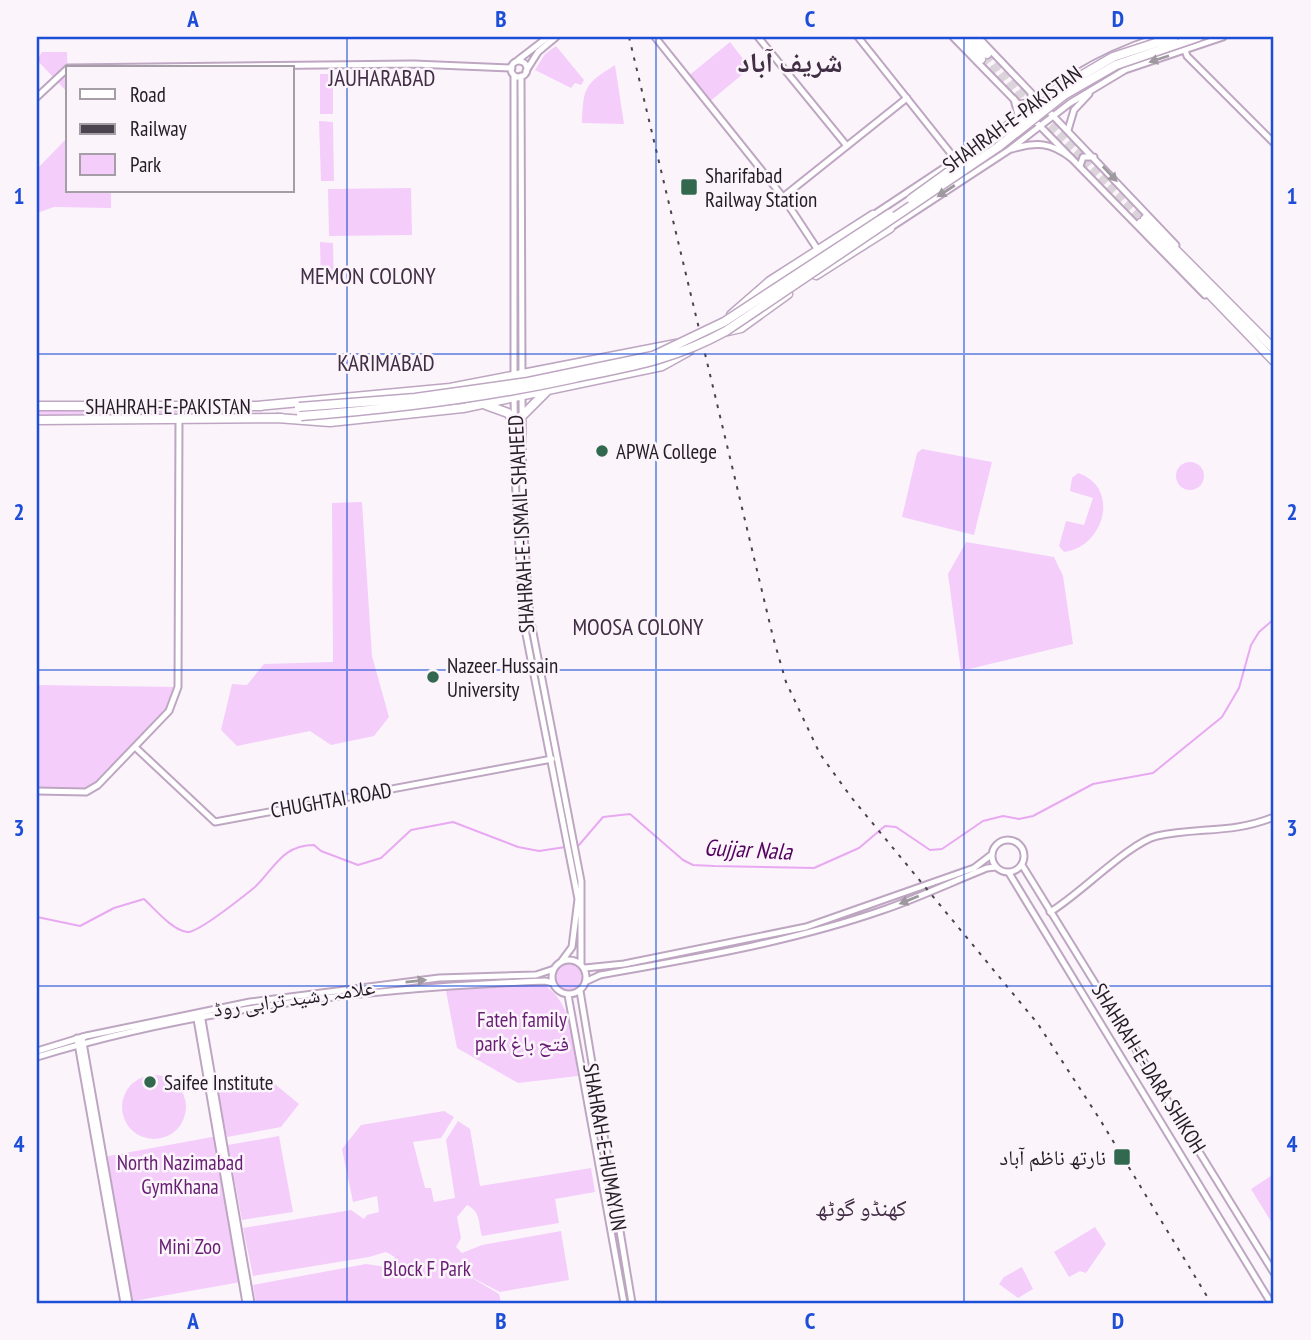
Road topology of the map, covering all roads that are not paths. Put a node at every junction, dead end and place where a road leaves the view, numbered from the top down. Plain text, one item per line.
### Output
1 (548, 37) edge
2 (556, 37) edge
3 (655, 37) edge
4 (758, 37) edge
5 (858, 37) edge
6 (953, 37) edge
7 (960, 37) edge
8 (970, 37) edge
9 (978, 37) edge
10 (1158, 37) edge
11 (1174, 37) edge
12 (1198, 37) edge
13 (1223, 37) edge
14 (1149, 38) edge
15 (1185, 50) junction
16 (517, 60) junction
17 (241, 66) edge
18 (512, 68) junction
19 (66, 70) edge
20 (523, 74) junction
21 (514, 76) junction
22 (1028, 88) junction
23 (1091, 91) junction
24 (1045, 93) junction
25 (37, 97) edge
26 (907, 98) junction
27 (1014, 99) junction
28 (1038, 99) junction
29 (1024, 110) junction
30 (1056, 113) junction
31 (1017, 116) junction
32 (1040, 126) junction
33 (1068, 130) junction
34 (1029, 134) junction
35 (1274, 143) edge
36 (847, 146) junction
37 (1009, 150) junction
38 (1094, 157) junction
39 (1071, 158) junction
40 (956, 160) junction
41 (1081, 169) junction
42 (966, 178) junction
43 (783, 197) junction
44 (873, 215) joint
45 (890, 228) joint
46 (816, 247) dead end
47 (1216, 288) junction
48 (725, 326) junction
49 (1248, 335) junction
50 (682, 344) junction
51 (1274, 349) edge
52 (689, 351) junction
53 (1274, 361) edge
54 (518, 375) junction
55 (549, 389) junction
56 (518, 397) junction
57 (481, 404) junction
58 (37, 406) edge
59 (257, 406) junction
60 (300, 412) junction
61 (273, 418) junction
62 (179, 419) junction
63 (37, 420) edge
64 (518, 420) junction
65 (135, 747) junction
66 (552, 759) junction
67 (37, 791) edge
68 (1274, 817) edge
69 (566, 829) junction
70 (991, 855) junction
71 (1022, 865) junction
72 (996, 867) junction
73 (1009, 873) junction
74 (1050, 912) junction
75 (817, 927) junction
76 (788, 934) junction
77 (561, 962) junction
78 (583, 966) junction
79 (554, 969) junction
80 (587, 981) junction
81 (553, 983) junction
82 (580, 991) junction
83 (568, 995) junction
84 (200, 1016) junction
85 (80, 1041) junction
86 (37, 1051) edge
87 (37, 1058) edge
88 (1274, 1273) edge
89 (126, 1303) edge
90 (248, 1303) edge
91 (624, 1303) edge
92 (632, 1303) edge
93 (1271, 1303) edge

1 - 16 main road
2 - 20 main road
3 - 43 main road
4 - 36 main road
5 - 26 main road
6 - 27 main road
7 - 8 highway
9 - 22 main road
10 - 14 main road, SHAHRAH-E-PAKISTAN
11 - 48 highway, bridge
12 - 48 highway, bridge
13 - 15 main road
14 - 24 main road, SHAHRAH-E-PAKISTAN
15 -> 23 main road
15 - 35 main road
16 - 18 main road
16 - 20 main road
17 - 18 main road
18 - 21 main road, SHAHRAH-E-ISMAIL SHAHEED
19 - 25 main road
20 - 21 main road
20 - 54 main road, SHAHRAH-E-ISMAIL SHAHEED
21 - 54 main road, SHAHRAH-E-ISMAIL SHAHEED
22 - 27 main road
22 - 28 main road
23 - 30 main road
23 - 33 main road
24 - 28 main road, SHAHRAH-E-PAKISTAN
24 - 30 main road
26 - 36 main road
26 - 40 main road
27 - 29 main road
27 - 31 main road
28 - 29 main road, SHAHRAH-E-PAKISTAN
28 - 30 main road
29 - 31 main road, SHAHRAH-E-PAKISTAN
29 - 32 main road
30 - 32 main road
30 - 33 main road
31 - 34 main road
31 - 40 main road, SHAHRAH-E-PAKISTAN
32 - 34 main road
32 - 39 main road
33 - 38 main road
34 - 37 main road
36 - 43 main road
37 - 39 main road
37 - 42 main road
38 - 41 main road
38 -> 47 main road
39 - 41 main road
40 - 42 main road
40 - 44 main road, SHAHRAH-E-PAKISTAN
41 - 49 main road
42 -> 45 main road
43 - 46 main road
44 - 48 highway, bridge
45 - 48 highway, bridge
47 - 49 highway
47 - 51 highway
48 - 50 highway, bridge
48 - 52 highway, bridge
49 - 53 highway
50 - 54 highway, bridge
50 - 60 highway, bridge
52 - 55 highway, bridge
52 - 60 highway, bridge
54 - 56 main road, SHAHRAH-E-ISMAIL SHAHEED
54 - 59 highway
55 - 56 highway
55 - 64 highway
56 - 57 highway
56 - 64 main road, SHAHRAH-E-ISMAIL SHAHEED
57 - 61 highway
57 - 64 highway
58 - 59 highway, SHAHRAH-E-PAKISTAN
59 - 60 highway, SHAHRAH-E-PAKISTAN
60 - 61 highway
61 - 62 highway, SHAHRAH-E-PAKISTAN
62 - 63 highway, SHAHRAH-E-PAKISTAN
62 - 65 main road
64 - 66 main road, SHAHRAH-E-ISMAIL SHAHEED
65 - 66 main road, CHUGHTAI ROAD
65 - 67 main road
66 - 69 main road, SHAHRAH-E-ISMAIL SHAHEED
68 - 74 main road
69 - 77 main road, SHAHRAH-E-ISMAIL SHAHEED
69 - 78 main road, SHAHRAH-E-ISMAIL SHAHEED
70 - 71 main road
70 - 72 main road
70 - 75 main road
71 - 73 main road
71 - 74 main road, SHAHRAH-E-DARA SHIKOH
72 - 73 main road
72 -> 75 main road
73 - 93 main road
74 - 88 main road, SHAHRAH-E-DARA SHIKOH
75 - 76 main road
76 - 78 main road
76 - 80 main road
77 - 78 main road
77 - 79 main road
78 - 80 main road
79 - 81 main road
84 -> 79 main road, علامہ رشید ترابی روڈ
80 - 82 main road
81 - 83 main road
81 - 84 main road, علامہ رشید ترابی روڈ
82 - 83 main road
82 - 92 main road, SHAHRAH-E-HUMAYUN
83 - 91 main road, SHAHRAH-E-HUMAYUN
84 - 85 main road, علامہ رشید ترابی روڈ
84 - 90 main road
85 - 86 main road, علامہ رشید ترابی روڈ
85 - 87 main road, علامہ رشید ترابی روڈ
85 - 89 main road

